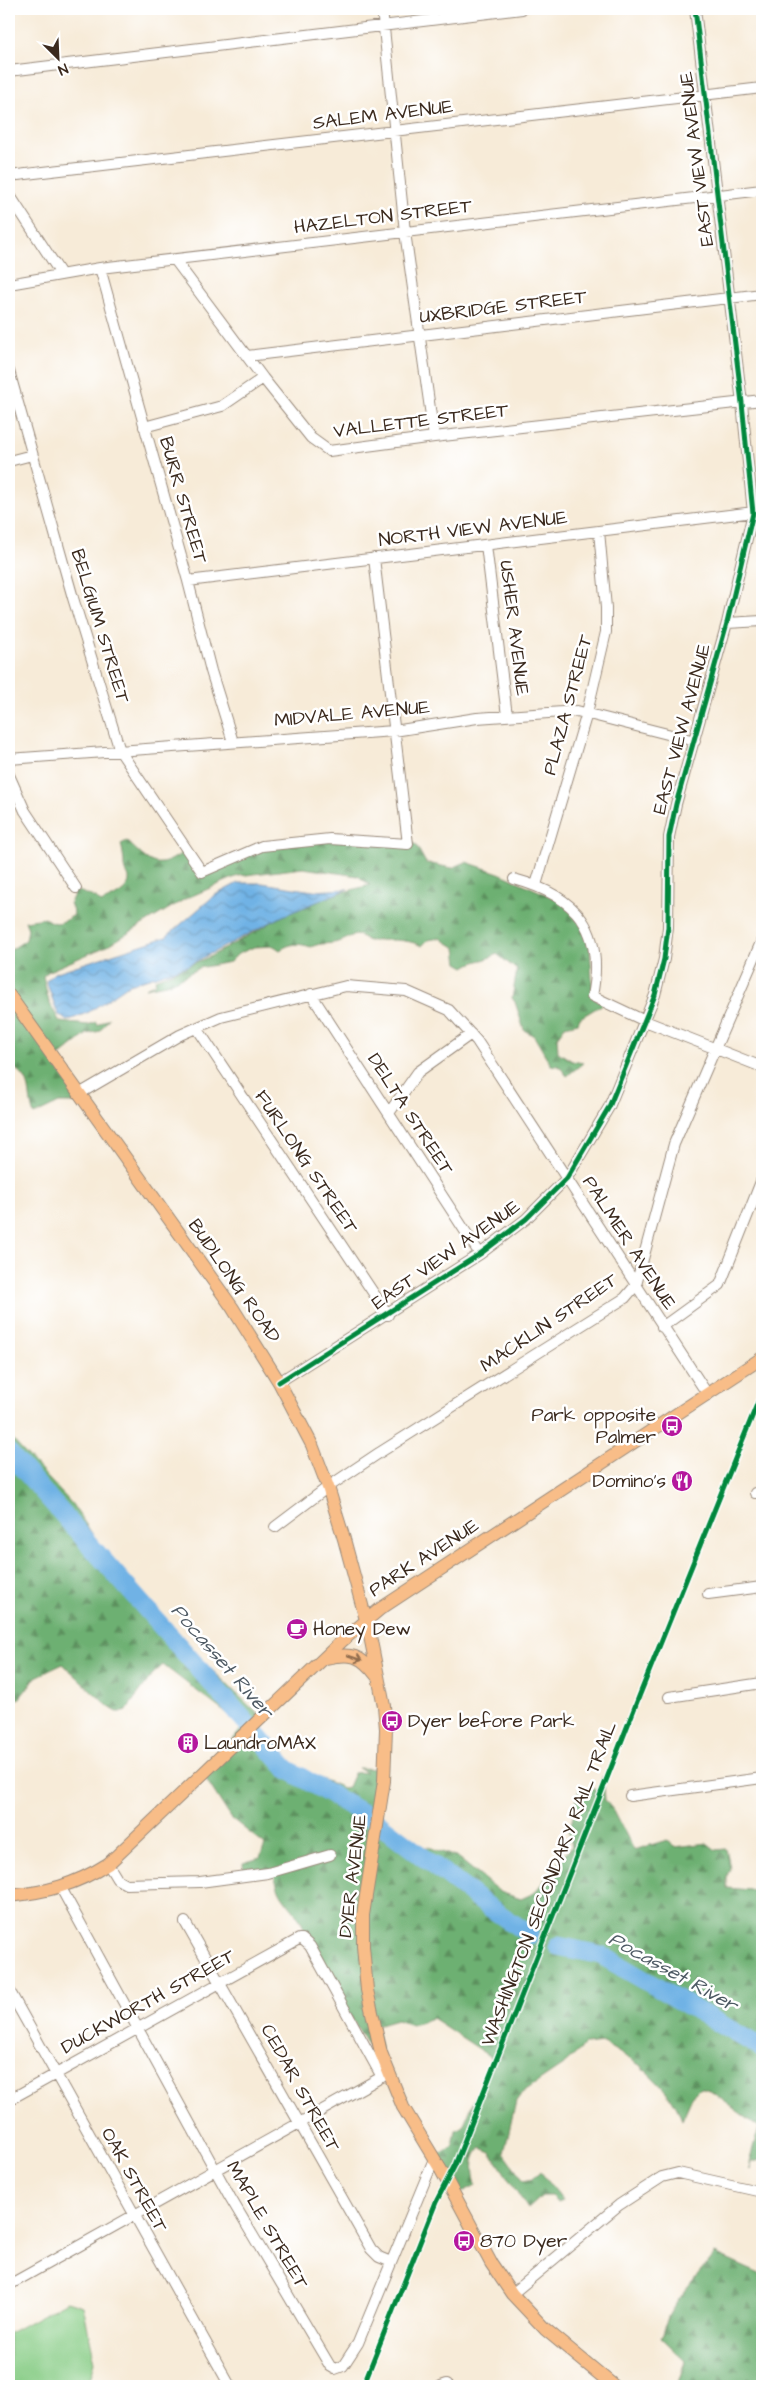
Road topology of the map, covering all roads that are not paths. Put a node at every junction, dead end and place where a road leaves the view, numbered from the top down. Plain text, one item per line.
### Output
1 (382, 9) edge
2 (522, 9) edge
3 (694, 9) edge
4 (384, 26) junction
5 (9, 71) edge
6 (762, 88) edge
7 (704, 95) junction
8 (394, 131) junction
9 (9, 176) edge
10 (762, 190) edge
11 (9, 194) edge
12 (716, 196) junction
13 (405, 232) junction
14 (175, 260) junction
15 (100, 268) junction
16 (61, 274) junction
17 (9, 284) edge
18 (762, 294) edge
19 (730, 298) junction
20 (418, 335) junction
21 (247, 356) junction
22 (9, 371) edge
23 (263, 378) junction
24 (762, 400) edge
25 (742, 403) junction
26 (144, 427) junction
27 (434, 437) junction
28 (32, 455) junction
29 (9, 461) edge
30 (758, 512) edge
31 (599, 531) junction
32 (486, 545) junction
33 (374, 558) junction
34 (188, 581) junction
35 (762, 621) edge
36 (727, 623) junction
37 (587, 713) junction
38 (507, 716) junction
39 (394, 731) junction
40 (695, 741) junction
41 (233, 742) junction
42 (120, 751) junction
43 (9, 759) edge
44 (9, 775) edge
45 (514, 878) dead end
46 (536, 884) junction
47 (76, 888) dead end
48 (762, 940) edge
49 (311, 994) junction
50 (9, 995) edge
51 (646, 1021) junction
52 (197, 1028) junction
53 (471, 1034) junction
54 (717, 1048) junction
55 (762, 1067) edge
56 (79, 1094) junction
57 (389, 1113) junction
58 (567, 1178) junction
59 (762, 1179) edge
60 (480, 1254) junction
61 (636, 1285) junction
62 (388, 1315) junction
63 (662, 1327) junction
64 (762, 1358) edge
65 (279, 1382) junction
66 (708, 1395) junction
67 (328, 1486) junction
68 (275, 1527) dead end
69 (762, 1587) edge
70 (708, 1594) dead end
71 (366, 1620) junction
72 (323, 1659) junction
73 (379, 1678) junction
74 (762, 1683) edge
75 (669, 1697) dead end
76 (762, 1778) edge
77 (630, 1796) dead end
78 (330, 1855) dead end
79 (108, 1864) junction
80 (61, 1888) junction
81 (9, 1896) edge
82 (185, 1922) dead end
83 (220, 1982) junction
84 (9, 1990) edge
85 (137, 2029) junction
86 (55, 2074) junction
87 (385, 2075) junction
88 (9, 2100) edge
89 (299, 2123) junction
90 (434, 2159) junction
91 (216, 2170) junction
92 (762, 2192) edge
93 (134, 2215) junction
94 (392, 2262) junction
95 (9, 2286) edge
96 (512, 2294) junction
97 (230, 2386) edge
98 (614, 2386) edge

1 - 4 street
2 - 4 street
3 - 7 street, EAST VIEW AVENUE
4 - 5 street
4 - 8 street
6 - 7 street, SALEM AVENUE
7 - 8 street, SALEM AVENUE
7 - 12 street, EAST VIEW AVENUE
8 - 9 street, SALEM AVENUE
8 - 13 street
10 - 12 street, HAZELTON STREET
11 - 16 street
12 - 13 street, HAZELTON STREET
12 - 19 street, EAST VIEW AVENUE
13 - 14 street, HAZELTON STREET
13 - 20 street
14 - 15 street, HAZELTON STREET
14 - 21 street, VALLETTE STREET
15 - 16 street, HAZELTON STREET
15 - 26 street, BURR STREET
16 - 17 street, HAZELTON STREET
18 - 19 street, UXBRIDGE STREET
19 - 20 street, UXBRIDGE STREET
19 - 25 street, EAST VIEW AVENUE
20 - 21 street, UXBRIDGE STREET
20 - 27 street
21 - 23 street, VALLETTE STREET
22 - 28 street, BELGIUM STREET
23 - 26 street
23 - 27 street, VALLETTE STREET
24 - 25 street, VALLETTE STREET
25 - 27 street, VALLETTE STREET
25 - 30 street, EAST VIEW AVENUE
26 - 34 street, BURR STREET
28 - 29 street
28 - 42 street, BELGIUM STREET
30 - 31 street, NORTH VIEW AVENUE
30 - 36 street, EAST VIEW AVENUE
31 - 32 street, NORTH VIEW AVENUE
31 - 37 street, PLAZA STREET
32 - 33 street, NORTH VIEW AVENUE
32 - 38 street, USHER AVENUE
33 - 34 street, NORTH VIEW AVENUE
33 - 39 street
34 - 41 street, BURR STREET
35 - 36 street
36 - 40 street, EAST VIEW AVENUE
37 - 38 street, MIDVALE AVENUE
37 - 40 street, MIDVALE AVENUE
37 - 46 street, PLAZA STREET
38 - 39 street, MIDVALE AVENUE
39 - 41 street, MIDVALE AVENUE
39 - 42 street, BELGIUM STREET
40 - 51 street, EAST VIEW AVENUE
41 - 42 street, MIDVALE AVENUE
42 - 43 street, MIDVALE AVENUE
44 - 47 street
45 - 46 street
46 - 51 street
48 - 54 street, MACKLIN STREET
49 - 52 street, PALMER AVENUE
49 - 53 street, PALMER AVENUE
49 - 57 street, DELTA STREET
50 - 56 main road, BUDLONG ROAD
51 - 54 street
51 - 58 street, EAST VIEW AVENUE
52 - 56 street, PALMER AVENUE
52 - 62 street, FURLONG STREET
53 - 57 street
53 - 58 street, PALMER AVENUE
54 - 55 street
54 - 61 street, MACKLIN STREET
56 - 65 main road, BUDLONG ROAD
57 - 60 street, DELTA STREET
58 - 60 street, EAST VIEW AVENUE
58 - 61 street, PALMER AVENUE
59 - 63 street
60 - 62 street, EAST VIEW AVENUE
61 - 63 street, PALMER AVENUE
61 - 67 street, MACKLIN STREET
62 - 65 street, EAST VIEW AVENUE
63 - 66 street, PALMER AVENUE
64 - 66 main road, PARK AVENUE
65 - 67 main road, BUDLONG ROAD
66 - 71 main road, PARK AVENUE
67 - 68 street, MACKLIN STREET
67 - 71 main road, BUDLONG ROAD
69 - 70 street
71 - 72 main road, PARK AVENUE
71 - 73 main road, DYER AVENUE
72 -> 73 main road
72 - 79 main road, PARK AVENUE
73 - 87 main road, DYER AVENUE
74 - 75 street
76 - 77 street
78 - 79 street
79 - 80 main road, PARK AVENUE
80 - 81 main road, PARK AVENUE
80 - 85 street, MAPLE STREET
82 - 83 street, CEDAR STREET
83 - 85 street, DUCKWORTH STREET
83 - 87 street, DUCKWORTH STREET
83 - 89 street, CEDAR STREET
84 - 86 street, OAK STREET
85 - 86 street, DUCKWORTH STREET
85 - 91 street, MAPLE STREET
86 - 88 street, DUCKWORTH STREET
86 - 93 street, OAK STREET
87 - 89 street
87 - 90 main road, DYER AVENUE
89 - 91 street
89 - 94 street, CEDAR STREET
90 - 94 street, MAPLE STREET
90 - 96 main road, DYER AVENUE
91 - 93 street
91 - 94 street, MAPLE STREET
92 - 96 street
93 - 95 street
93 - 97 street, OAK STREET
96 - 98 main road, DYER AVENUE

